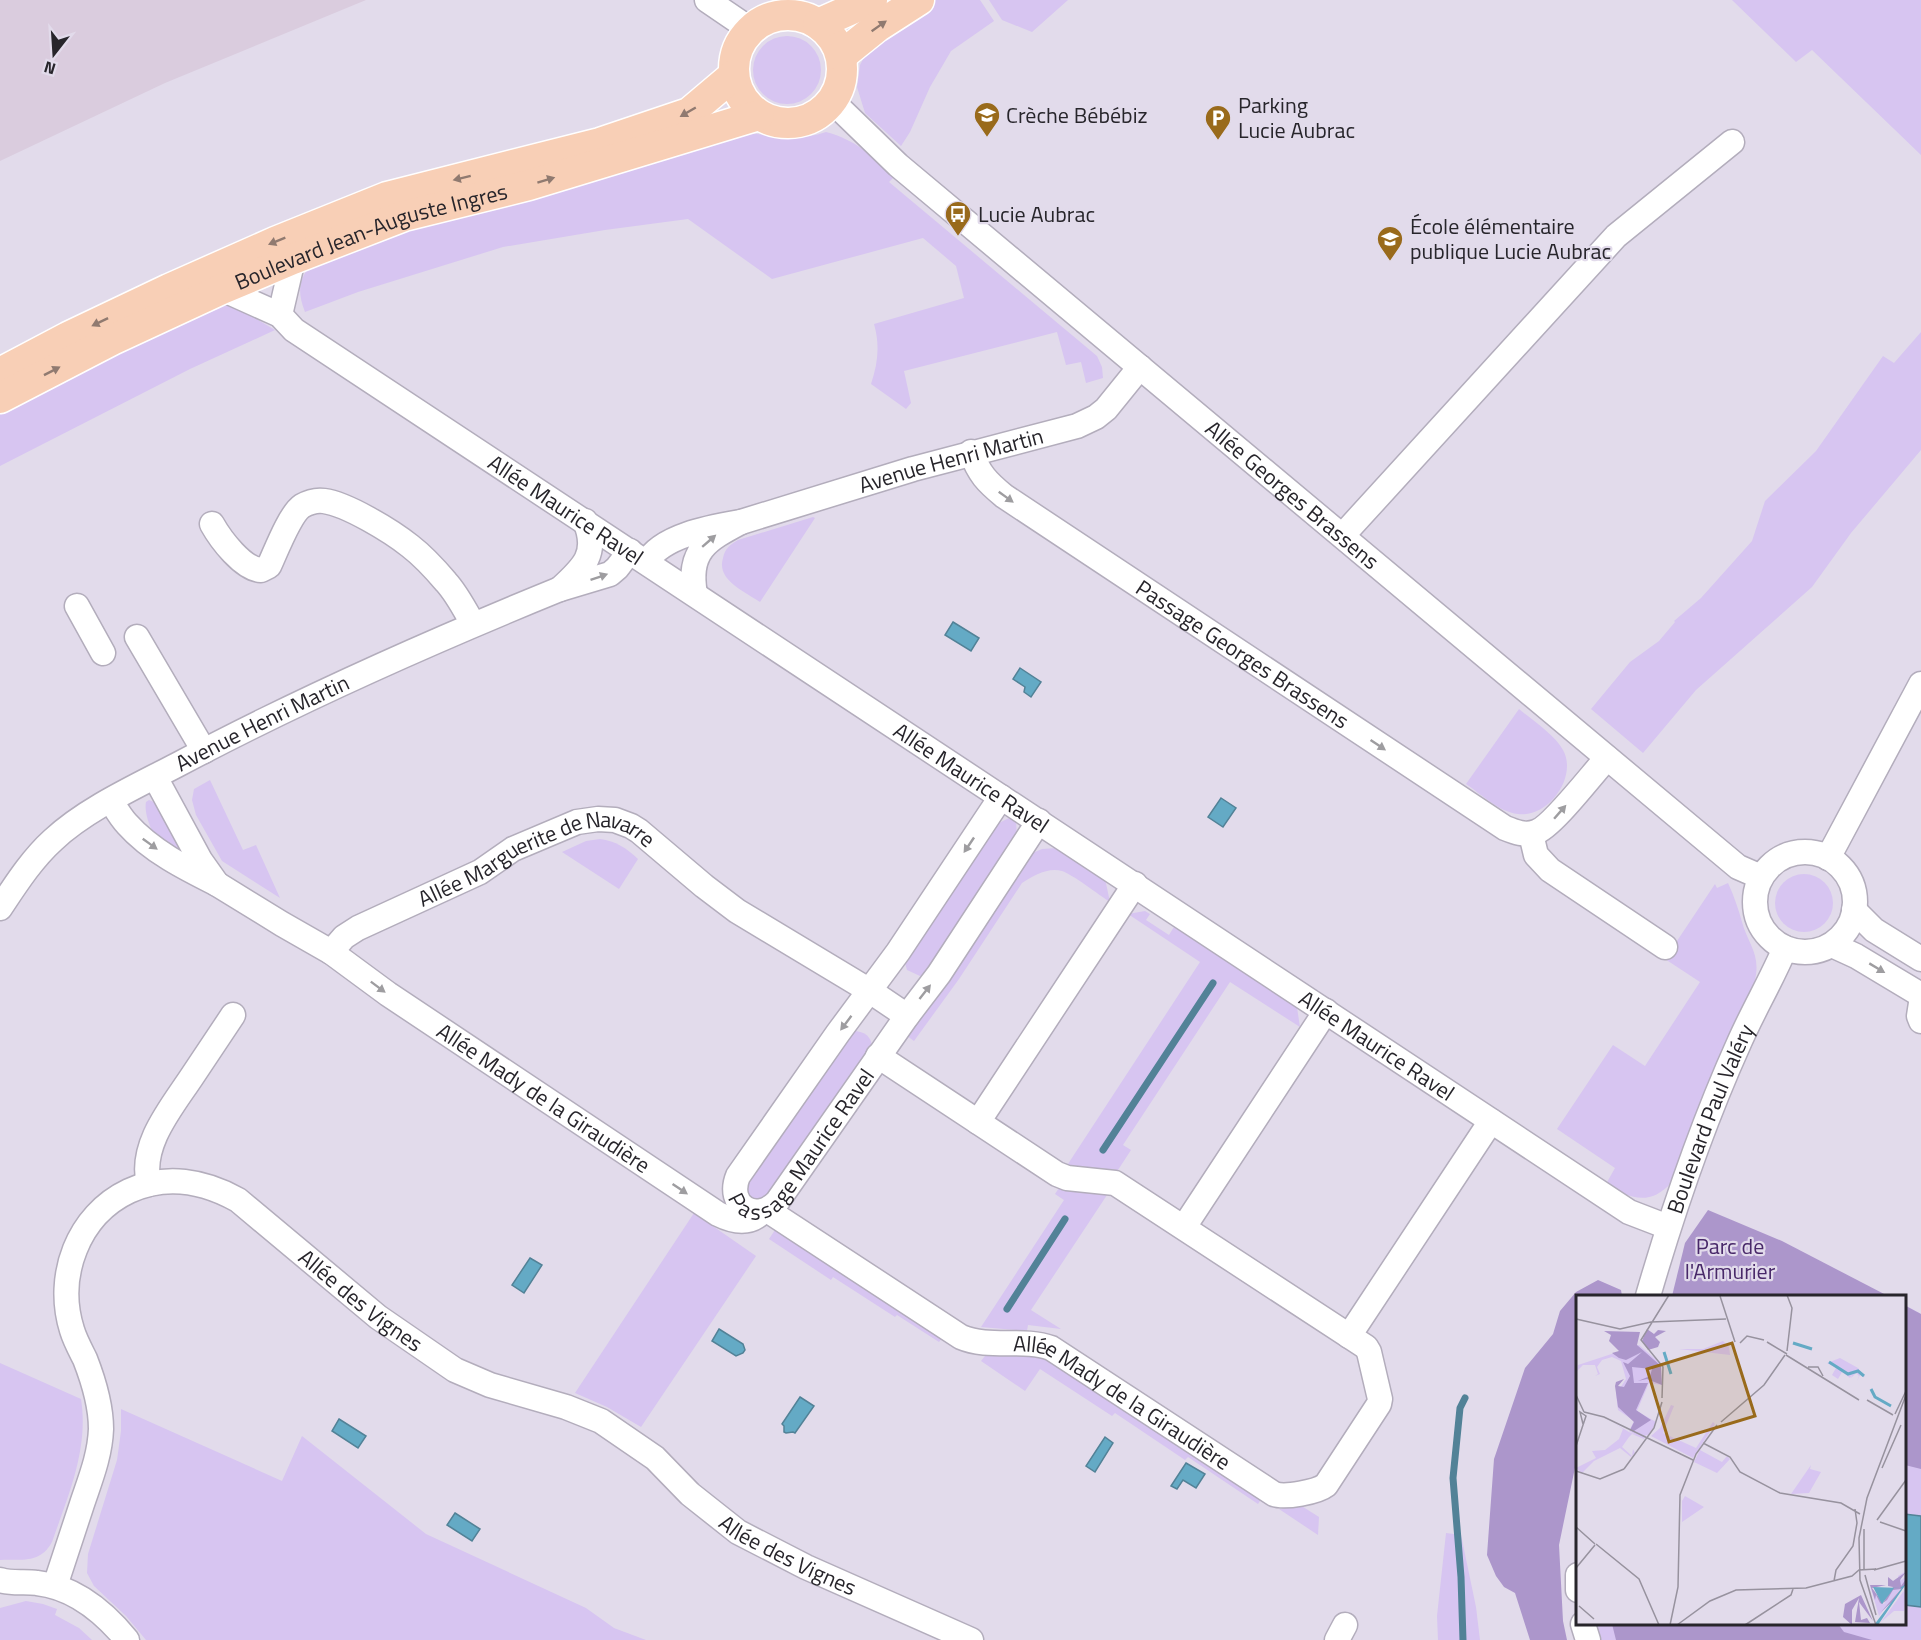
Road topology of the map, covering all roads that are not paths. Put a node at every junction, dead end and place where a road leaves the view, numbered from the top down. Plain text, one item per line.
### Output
1 (707, 0) edge
2 (872, 0) edge
3 (919, 0) edge
4 (818, 24) junction
5 (751, 30) junction
6 (841, 56) junction
7 (734, 75) junction
8 (832, 101) junction
9 (759, 115) junction
10 (1732, 142) dead end
11 (293, 259) junction
12 (222, 289) junction
13 (280, 315) junction
14 (1140, 367) junction
15 (0, 373) edge
16 (0, 398) edge
17 (971, 452) junction
18 (585, 521) junction
19 (741, 522) junction
20 (213, 524) dead end
21 (1343, 535) junction
22 (638, 556) junction
23 (560, 589) junction
24 (695, 594) junction
25 (77, 606) dead end
26 (473, 624) junction
27 (136, 637) dead end
28 (103, 653) dead end
29 (1921, 684) edge
30 (204, 751) junction
31 (1607, 758) junction
32 (155, 777) junction
33 (1001, 797) junction
34 (111, 801) junction
35 (1039, 821) junction
36 (1531, 834) junction
37 (1828, 858) junction
38 (1761, 877) junction
39 (217, 884) junction
40 (1135, 884) junction
41 (0, 908) edge
42 (1854, 910) junction
43 (1832, 945) junction
44 (1665, 947) dead end
45 (1785, 948) junction
46 (331, 952) junction
47 (1921, 959) edge
48 (870, 991) junction
49 (1921, 995) edge
50 (1921, 1003) edge
51 (1326, 1011) junction
52 (233, 1016) dead end
53 (907, 1016) junction
54 (1921, 1021) edge
55 (879, 1056) junction
56 (1491, 1121) junction
57 (978, 1122) junction
58 (149, 1184) junction
59 (764, 1211) junction
60 (1184, 1227) junction
61 (1668, 1227) junction
62 (1648, 1295) edge
63 (1349, 1336) junction
64 (2, 1582) edge
65 (55, 1586) junction
66 (1584, 1625) edge
67 (127, 1640) edge
68 (971, 1640) edge
69 (1588, 1640) edge

1 - 5 street
2 - 4 main road
6 -> 3 main road
4 - 5 main road
4 - 6 main road
5 - 7 main road
6 - 8 main road
7 - 9 main road
7 -> 15 main road, Boulevard Jean-Auguste Ingres
8 - 9 main road
8 - 14 street, Allée Georges Brassens
11 -> 9 main road, Boulevard Jean-Auguste Ingres
10 - 21 street
11 - 12 main road, Boulevard Jean-Auguste Ingres
11 - 13 street
12 - 13 street, Allée Maurice Ravel
16 -> 12 main road, Boulevard Jean-Auguste Ingres
13 - 18 street, Allée Maurice Ravel
14 - 17 street, Avenue Henri Martin
14 - 21 street, Allée Georges Brassens
17 - 19 street, Avenue Henri Martin
17 -> 36 street, Passage Georges Brassens
18 - 22 street, Allée Maurice Ravel
18 - 23 street, Avenue Henri Martin
19 - 22 street, Avenue Henri Martin
24 -> 19 street, Avenue Henri Martin
20 - 26 street
21 - 31 street, Allée Georges Brassens
23 -> 22 street, Avenue Henri Martin
22 - 24 street, Allée Maurice Ravel
23 - 26 street, Avenue Henri Martin
24 - 33 street, Allée Maurice Ravel
25 - 28 street
26 - 30 street, Avenue Henri Martin
27 - 30 street
29 - 37 street
30 - 32 street, Avenue Henri Martin
36 -> 31 street
31 - 38 street, Allée Georges Brassens
32 - 34 street, Avenue Henri Martin
32 - 39 street
33 - 35 street, Allée Maurice Ravel
33 -> 48 street, Passage Maurice Ravel
34 -> 39 street
34 - 41 street, Avenue Henri Martin
35 - 40 street, Allée Maurice Ravel
53 -> 35 street, Passage Maurice Ravel
36 - 44 street
37 - 38 street
37 - 42 street
38 - 45 street
39 - 46 street
40 - 51 street, Allée Maurice Ravel
40 - 57 street
42 - 43 street
42 - 47 street
43 - 45 street
43 -> 49 street
45 - 61 street, Boulevard Paul Valéry
46 - 48 street, Allée Marguerite de Navarre
46 -> 59 street, Allée Mady de la Giraudière
48 - 53 street, Allée Marguerite de Navarre
48 -> 59 street, Passage Maurice Ravel
50 - 54 street
51 - 56 street, Allée Maurice Ravel
51 - 60 street
52 - 58 street
53 - 55 street, Passage Maurice Ravel
55 - 57 street, Allée Mady de la Giraudière
55 - 59 street, Passage Maurice Ravel
56 - 61 street, Allée Maurice Ravel
56 - 63 street
57 - 60 street, Allée Mady de la Giraudière
58 - 65 street, Allée des Vignes
58 - 68 street, Allée des Vignes
59 - 63 street, Allée Mady de la Giraudière
60 - 63 street, Allée Mady de la Giraudière
61 - 62 street, Boulevard Paul Valéry
64 - 65 street
65 - 67 street
66 - 69 street

